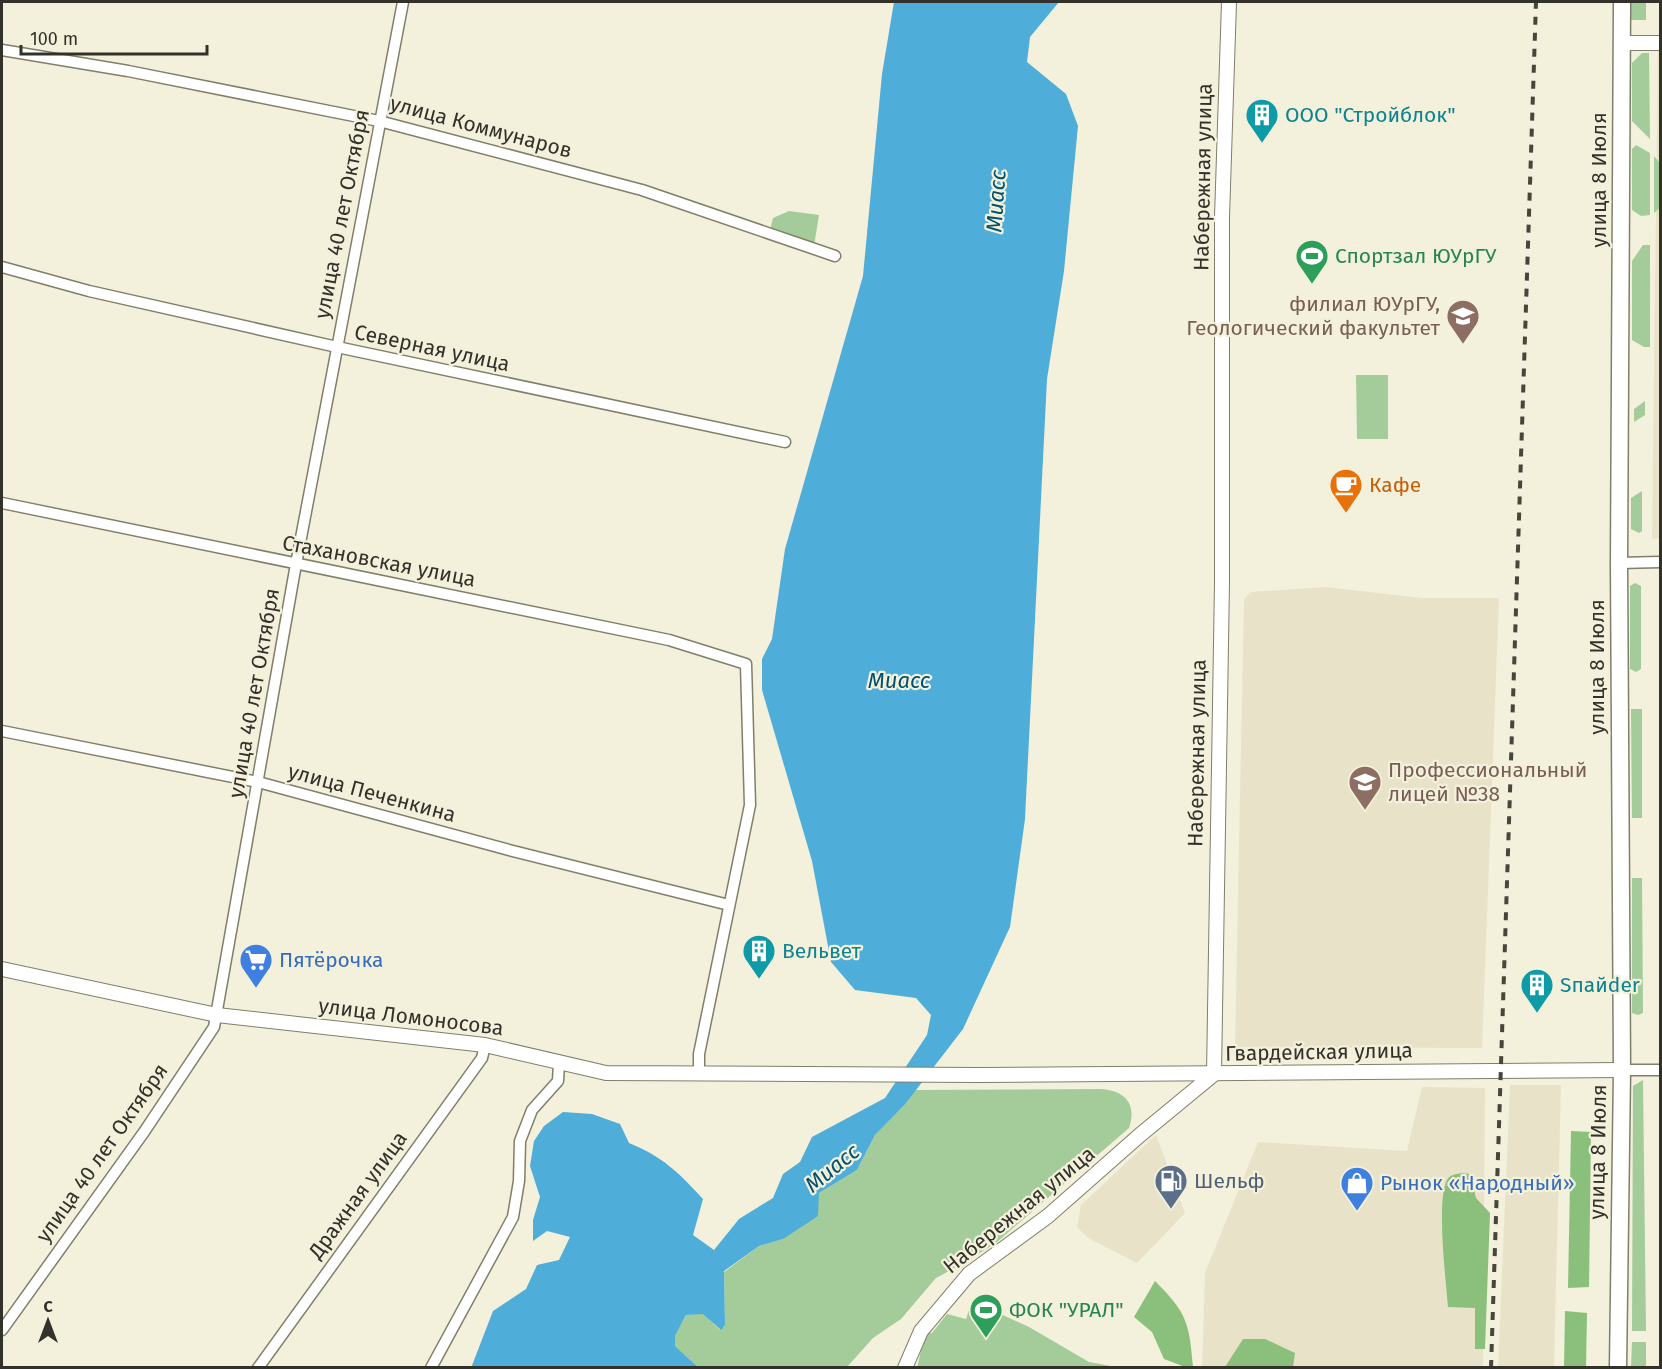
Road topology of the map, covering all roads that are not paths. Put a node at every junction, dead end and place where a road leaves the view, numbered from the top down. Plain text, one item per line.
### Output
1 (403, 2) edge
2 (1229, 2) edge
3 (1622, 2) edge
4 (1622, 43) junction
5 (1660, 43) edge
6 (2, 50) edge
7 (379, 121) junction
8 (835, 256) dead end
9 (2, 267) edge
10 (337, 347) junction
11 (785, 442) dead end
12 (2, 503) edge
13 (1660, 562) edge
14 (1619, 563) junction
15 (296, 564) junction
16 (2, 731) edge
17 (258, 782) junction
18 (729, 905) junction
19 (2, 969) edge
20 (217, 1015) junction
21 (485, 1045) junction
22 (559, 1063) junction
23 (1622, 1070) junction
24 (1660, 1070) edge
25 (699, 1074) junction
26 (1214, 1074) junction
27 (854, 1075) joint
28 (2, 1330) edge
29 (258, 1368) edge
30 (431, 1368) edge
31 (905, 1368) edge
32 (1618, 1368) edge

1 - 7 street, улица 40 лет Октября
2 - 26 street, Набережная улица
3 - 4 main road, улица 8 Июля
4 - 5 street
4 - 14 main road, улица 8 Июля
6 - 7 street, улица Коммунаров
7 - 8 street, улица Коммунаров
7 - 10 street, улица 40 лет Октября
9 - 10 street, Северная улица
10 - 11 street, Северная улица
10 - 15 street, улица 40 лет Октября
12 - 15 street, Стахановская улица
13 - 14 street
14 - 23 main road, улица 8 Июля
15 - 17 street, улица 40 лет Октября
15 - 18 street, Стахановская улица
16 - 17 street, улица Печенкина
17 - 18 street, улица Печенкина
17 - 20 street, улица 40 лет Октября
18 - 25 street
19 - 20 street, улица Ломоносова
20 - 21 street, улица Ломоносова
20 - 28 street, улица 40 лет Октября
21 - 22 street, улица Ломоносова
21 - 29 street, Дражная улица
22 - 25 street, улица Ломоносова
22 - 30 street
23 - 24 street, Гвардейская улица
23 - 26 street, Гвардейская улица
23 - 32 main road, улица 8 Июля
25 - 27 street, улица Ломоносова
26 - 27 street, Гвардейская улица
26 - 31 street, Набережная улица

